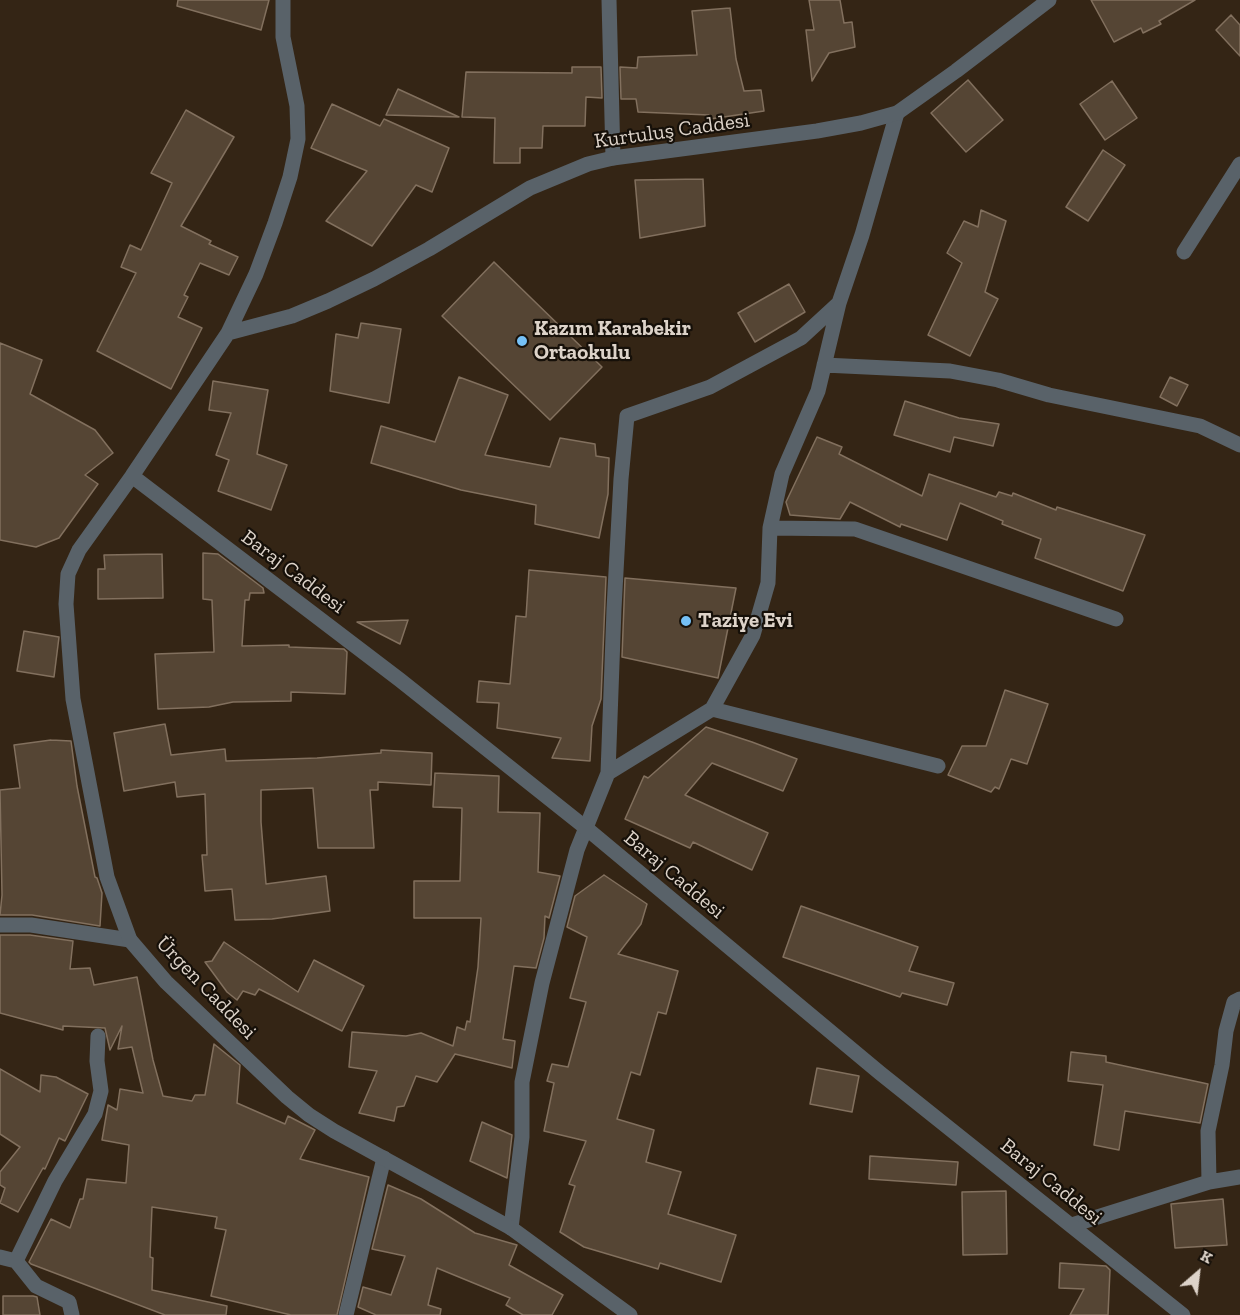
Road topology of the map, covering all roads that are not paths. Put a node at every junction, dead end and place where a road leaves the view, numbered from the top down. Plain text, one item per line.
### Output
1 (283, 0) edge
2 (609, 0) edge
3 (1049, 0) edge
4 (897, 113) junction
5 (613, 158) junction
6 (1240, 164) edge
7 (1184, 252) dead end
8 (839, 303) junction
9 (228, 333) junction
10 (824, 364) junction
11 (1240, 445) edge
12 (132, 476) junction
13 (770, 528) junction
14 (1116, 619) dead end
15 (712, 709) junction
16 (938, 765) dead end
17 (608, 773) junction
18 (586, 828) junction
19 (0, 926) edge
20 (130, 940) junction
21 (1240, 999) edge
22 (98, 1035) dead end
23 (384, 1158) junction
24 (1240, 1177) edge
25 (1209, 1182) junction
26 (1072, 1225) junction
27 (511, 1227) junction
28 (0, 1257) edge
29 (16, 1261) junction
30 (72, 1315) edge
31 (346, 1315) edge
32 (630, 1315) edge
33 (1183, 1315) edge

1 - 9 street, Ürgen Caddesi
2 - 5 street
3 - 4 street, Kurtuluş Caddesi
4 - 5 street, Kurtuluş Caddesi
4 - 8 street
5 - 9 street, Kurtuluş Caddesi
6 - 7 street
8 - 10 street
8 - 17 street
9 - 12 street, Ürgen Caddesi
10 - 11 street
10 - 13 street
12 - 18 street, Baraj Caddesi
12 - 20 street, Ürgen Caddesi
13 - 14 street
13 - 15 street
15 - 16 street
15 - 17 street
17 - 18 street
18 - 26 street, Baraj Caddesi
18 - 27 street
19 - 20 street
20 - 23 street, Ürgen Caddesi
21 - 25 street
22 - 29 street
23 - 27 street, Ürgen Caddesi
23 - 31 street
24 - 25 street
25 - 26 street
26 - 33 street, Baraj Caddesi
27 - 32 street, Ürgen Caddesi
28 - 29 street
29 - 30 street

